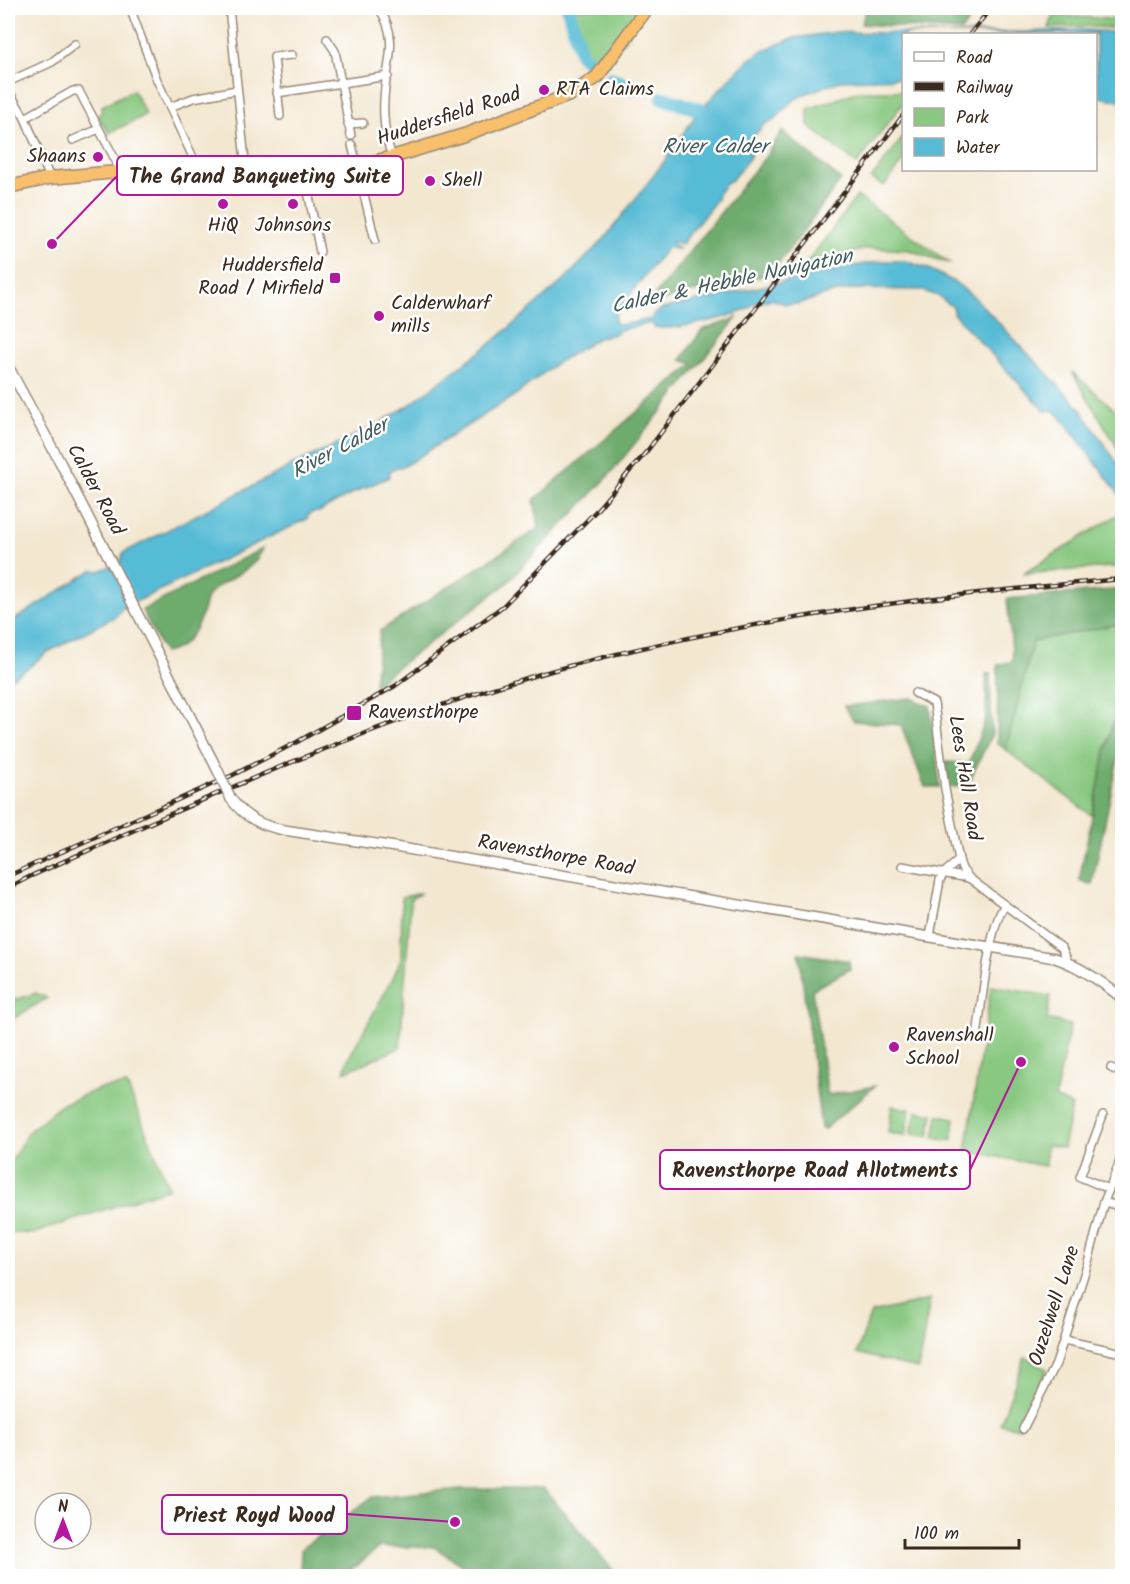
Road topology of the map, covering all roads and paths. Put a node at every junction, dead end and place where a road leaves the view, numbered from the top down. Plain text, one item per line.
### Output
1 (130, 8) edge
2 (229, 8) edge
3 (379, 8) edge
4 (647, 8) edge
5 (327, 39) dead end
6 (75, 44) dead end
7 (292, 55) dead end
8 (388, 76) junction
9 (8, 82) edge
10 (341, 82) junction
11 (8, 90) edge
12 (237, 90) junction
13 (277, 93) junction
14 (170, 107) junction
15 (280, 116) dead end
16 (25, 118) junction
17 (363, 123) dead end
18 (348, 124) junction
19 (99, 129) junction
20 (351, 136) dead end
21 (73, 140) dead end
22 (352, 145) dead end
23 (392, 157) junction
24 (359, 166) junction
25 (118, 171) junction
26 (197, 174) junction
27 (305, 176) junction
28 (50, 178) junction
29 (247, 180) junction
30 (8, 187) edge
31 (375, 240) dead end
32 (320, 252) dead end
33 (8, 369) edge
34 (148, 632) joint
35 (915, 693) dead end
36 (959, 860) junction
37 (902, 866) dead end
38 (944, 873) junction
39 (969, 878) junction
40 (1005, 905) junction
41 (930, 936) junction
42 (991, 946) junction
43 (1068, 962) junction
44 (1122, 998) edge
45 (977, 1038) dead end
46 (1111, 1068) dead end
47 (1122, 1073) edge
48 (1103, 1115) dead end
49 (1122, 1156) edge
50 (1109, 1189) junction
51 (1104, 1202) junction
52 (1122, 1208) edge
53 (1064, 1340) junction
54 (1122, 1353) edge
55 (1023, 1429) dead end

1 - 14 street
2 - 12 street
3 - 8 street
4 - 23 highway, Huddersfield Road
5 - 10 street
6 - 9 street
7 - 13 street
8 - 10 street
8 - 23 street
10 - 13 street
10 - 18 street
11 - 16 street
12 - 14 street
12 - 29 street
13 - 15 street
14 - 26 street
16 - 19 street
16 - 28 street
17 - 18 street
18 - 20 street
19 - 21 street
19 - 25 street
22 - 24 street
23 - 24 highway, Huddersfield Road
24 - 27 highway, Huddersfield Road
24 - 31 street
25 - 26 highway, Huddersfield Road
25 - 28 highway, Huddersfield Road
26 - 29 highway, Huddersfield Road
27 - 29 highway, Huddersfield Road
27 - 32 street
28 - 30 highway, Huddersfield Road
33 - 34 street, Calder Road
34 - 41 street, Ravensthorpe Road, bridge
35 - 36 street, Lees Hall Road
36 - 38 street
36 - 39 street, Lees Hall Road
37 - 38 street, Lees Hall Road
38 - 39 street, Lees Hall Road
38 - 41 street
39 - 40 street, Lees Hall Road
40 - 42 street
40 - 43 street, Lees Hall Road
41 - 42 street, Ravensthorpe Road
42 - 43 street, Ravensthorpe Road
42 - 45 street
43 - 44 street, Lees Hall Road
46 - 47 street
48 - 50 street
49 - 50 street, Ouzelwell Lane
50 - 51 street, Ouzelwell Lane
51 - 52 street
51 - 53 street, Ouzelwell Lane
53 - 54 street
53 - 55 street, Ouzelwell Lane

